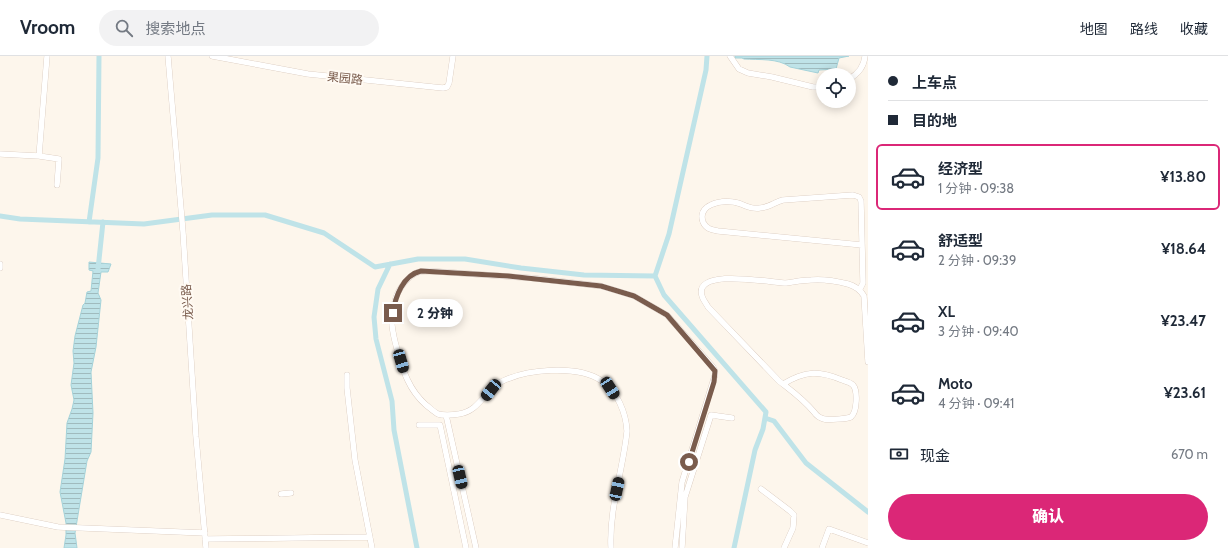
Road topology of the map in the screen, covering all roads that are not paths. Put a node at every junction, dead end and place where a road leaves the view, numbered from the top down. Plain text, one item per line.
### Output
1 (47, 56) edge
2 (168, 56) edge
3 (212, 56) edge
4 (453, 56) edge
5 (730, 56) edge
6 (865, 56) edge
7 (856, 76) edge
8 (816, 87) edge
9 (0, 154) edge
10 (39, 156) junction
11 (57, 185) dead end
12 (862, 245) junction
13 (0, 264) edge
14 (0, 268) edge
15 (860, 289) junction
16 (868, 362) edge
17 (347, 375) dead end
18 (784, 384) junction
19 (446, 415) junction
20 (732, 418) dead end
21 (419, 425) dead end
22 (761, 489) dead end
23 (291, 493) dead end
24 (281, 494) dead end
25 (0, 515) edge
26 (205, 536) junction
27 (370, 537) junction
28 (868, 543) edge
29 (206, 548) edge
30 (372, 548) edge
31 (466, 548) edge
32 (476, 548) edge
33 (611, 548) edge
34 (676, 548) edge
35 (682, 548) edge
36 (784, 548) edge
37 (822, 548) edge

1 - 10 street
2 - 26 street, 龙兴路
3 - 4 street, 果园路
5 - 8 street
6 - 7 street
9 - 10 street
10 - 11 street
12 - 12 street
12 - 15 street
13 - 14 street
15 - 16 street
15 - 18 street
17 - 27 street
18 - 18 street
19 - 32 street
19 - 33 street
19 - 34 street
20 - 35 street
21 - 31 street
22 - 36 street
23 - 24 street
25 - 26 street
26 - 27 street
26 - 29 street, 龙兴路
27 - 30 street
28 - 37 street

